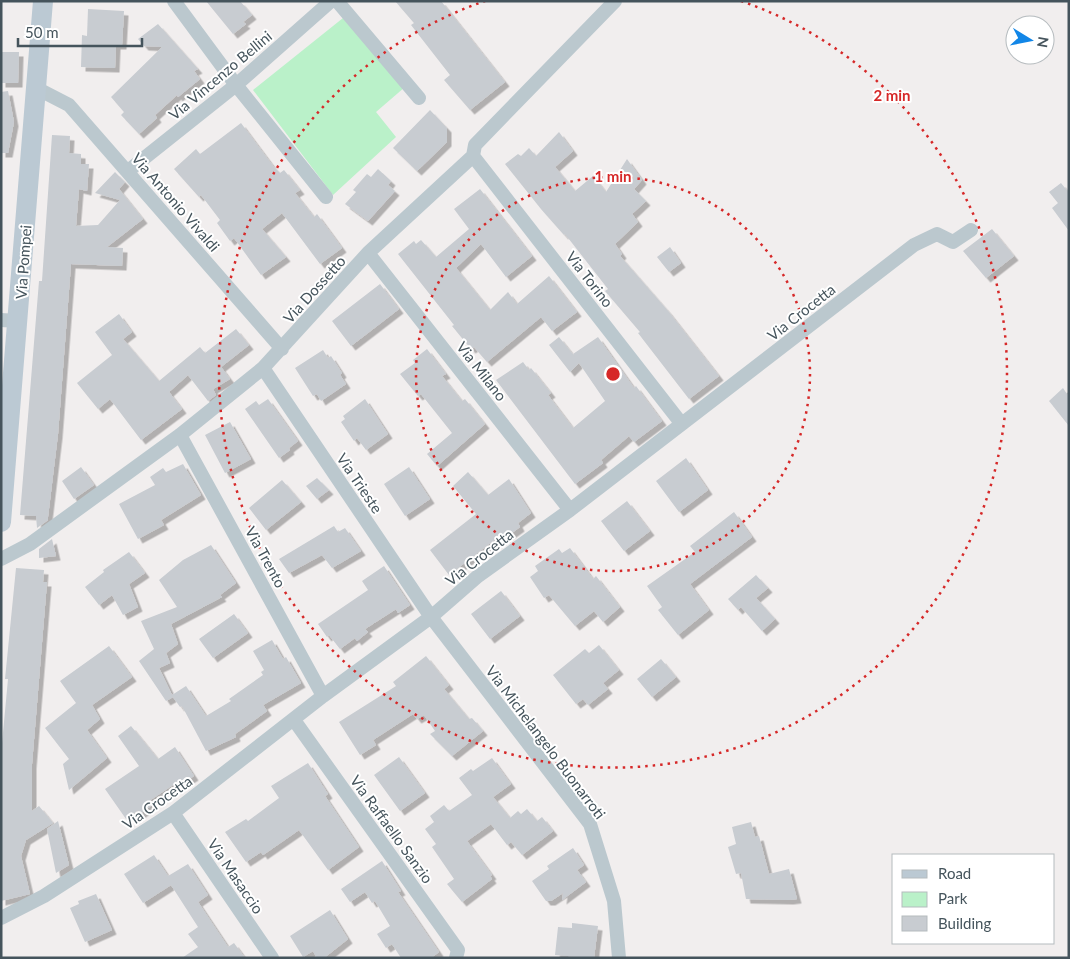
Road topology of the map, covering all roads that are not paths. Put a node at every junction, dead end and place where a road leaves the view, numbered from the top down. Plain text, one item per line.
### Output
1 (43, 1) edge
2 (174, 1) edge
3 (330, 1) edge
4 (337, 1) edge
5 (615, 1) edge
6 (236, 85) junction
7 (36, 88) junction
8 (419, 98) dead end
9 (473, 156) junction
10 (128, 171) junction
11 (326, 197) dead end
12 (971, 230) dead end
13 (368, 253) junction
14 (10, 321) edge
15 (282, 349) junction
16 (263, 368) junction
17 (681, 422) junction
18 (180, 435) junction
19 (570, 510) junction
20 (1, 522) edge
21 (1, 559) edge
22 (431, 617) junction
23 (323, 696) junction
24 (294, 720) junction
25 (173, 813) junction
26 (1, 918) edge
27 (272, 958) edge
28 (456, 958) edge
29 (619, 958) edge

1 - 7 street, Via Pompei
2 - 6 street
3 - 6 street, Via Vincenzo Bellini
4 - 8 street
5 - 9 street, Via Dossetto
6 - 10 street, Via Vincenzo Bellini
6 - 11 street
7 - 10 street, Via Antonio Vivaldi
7 - 14 street, Via Pompei
9 - 13 street, Via Dossetto
9 - 17 street, Via Torino
10 - 15 street, Via Antonio Vivaldi
12 - 17 street, Via Crocetta
13 - 15 street, Via Dossetto
13 - 19 street, Via Milano
14 - 20 street, Via Pompei
15 - 16 street, Via Dossetto
16 - 18 street, Via Dossetto
16 - 22 street, Via Trieste
17 - 19 street, Via Crocetta
18 - 21 street, Via Dossetto
18 - 23 street, Via Trento
19 - 22 street, Via Crocetta
22 - 23 street, Via Crocetta
22 - 29 street, Via Michelangelo Buonarroti
23 - 24 street, Via Crocetta
24 - 25 street, Via Crocetta
24 - 28 street, Via Raffaello Sanzio
25 - 26 street, Via Crocetta
25 - 27 street, Via Masaccio

